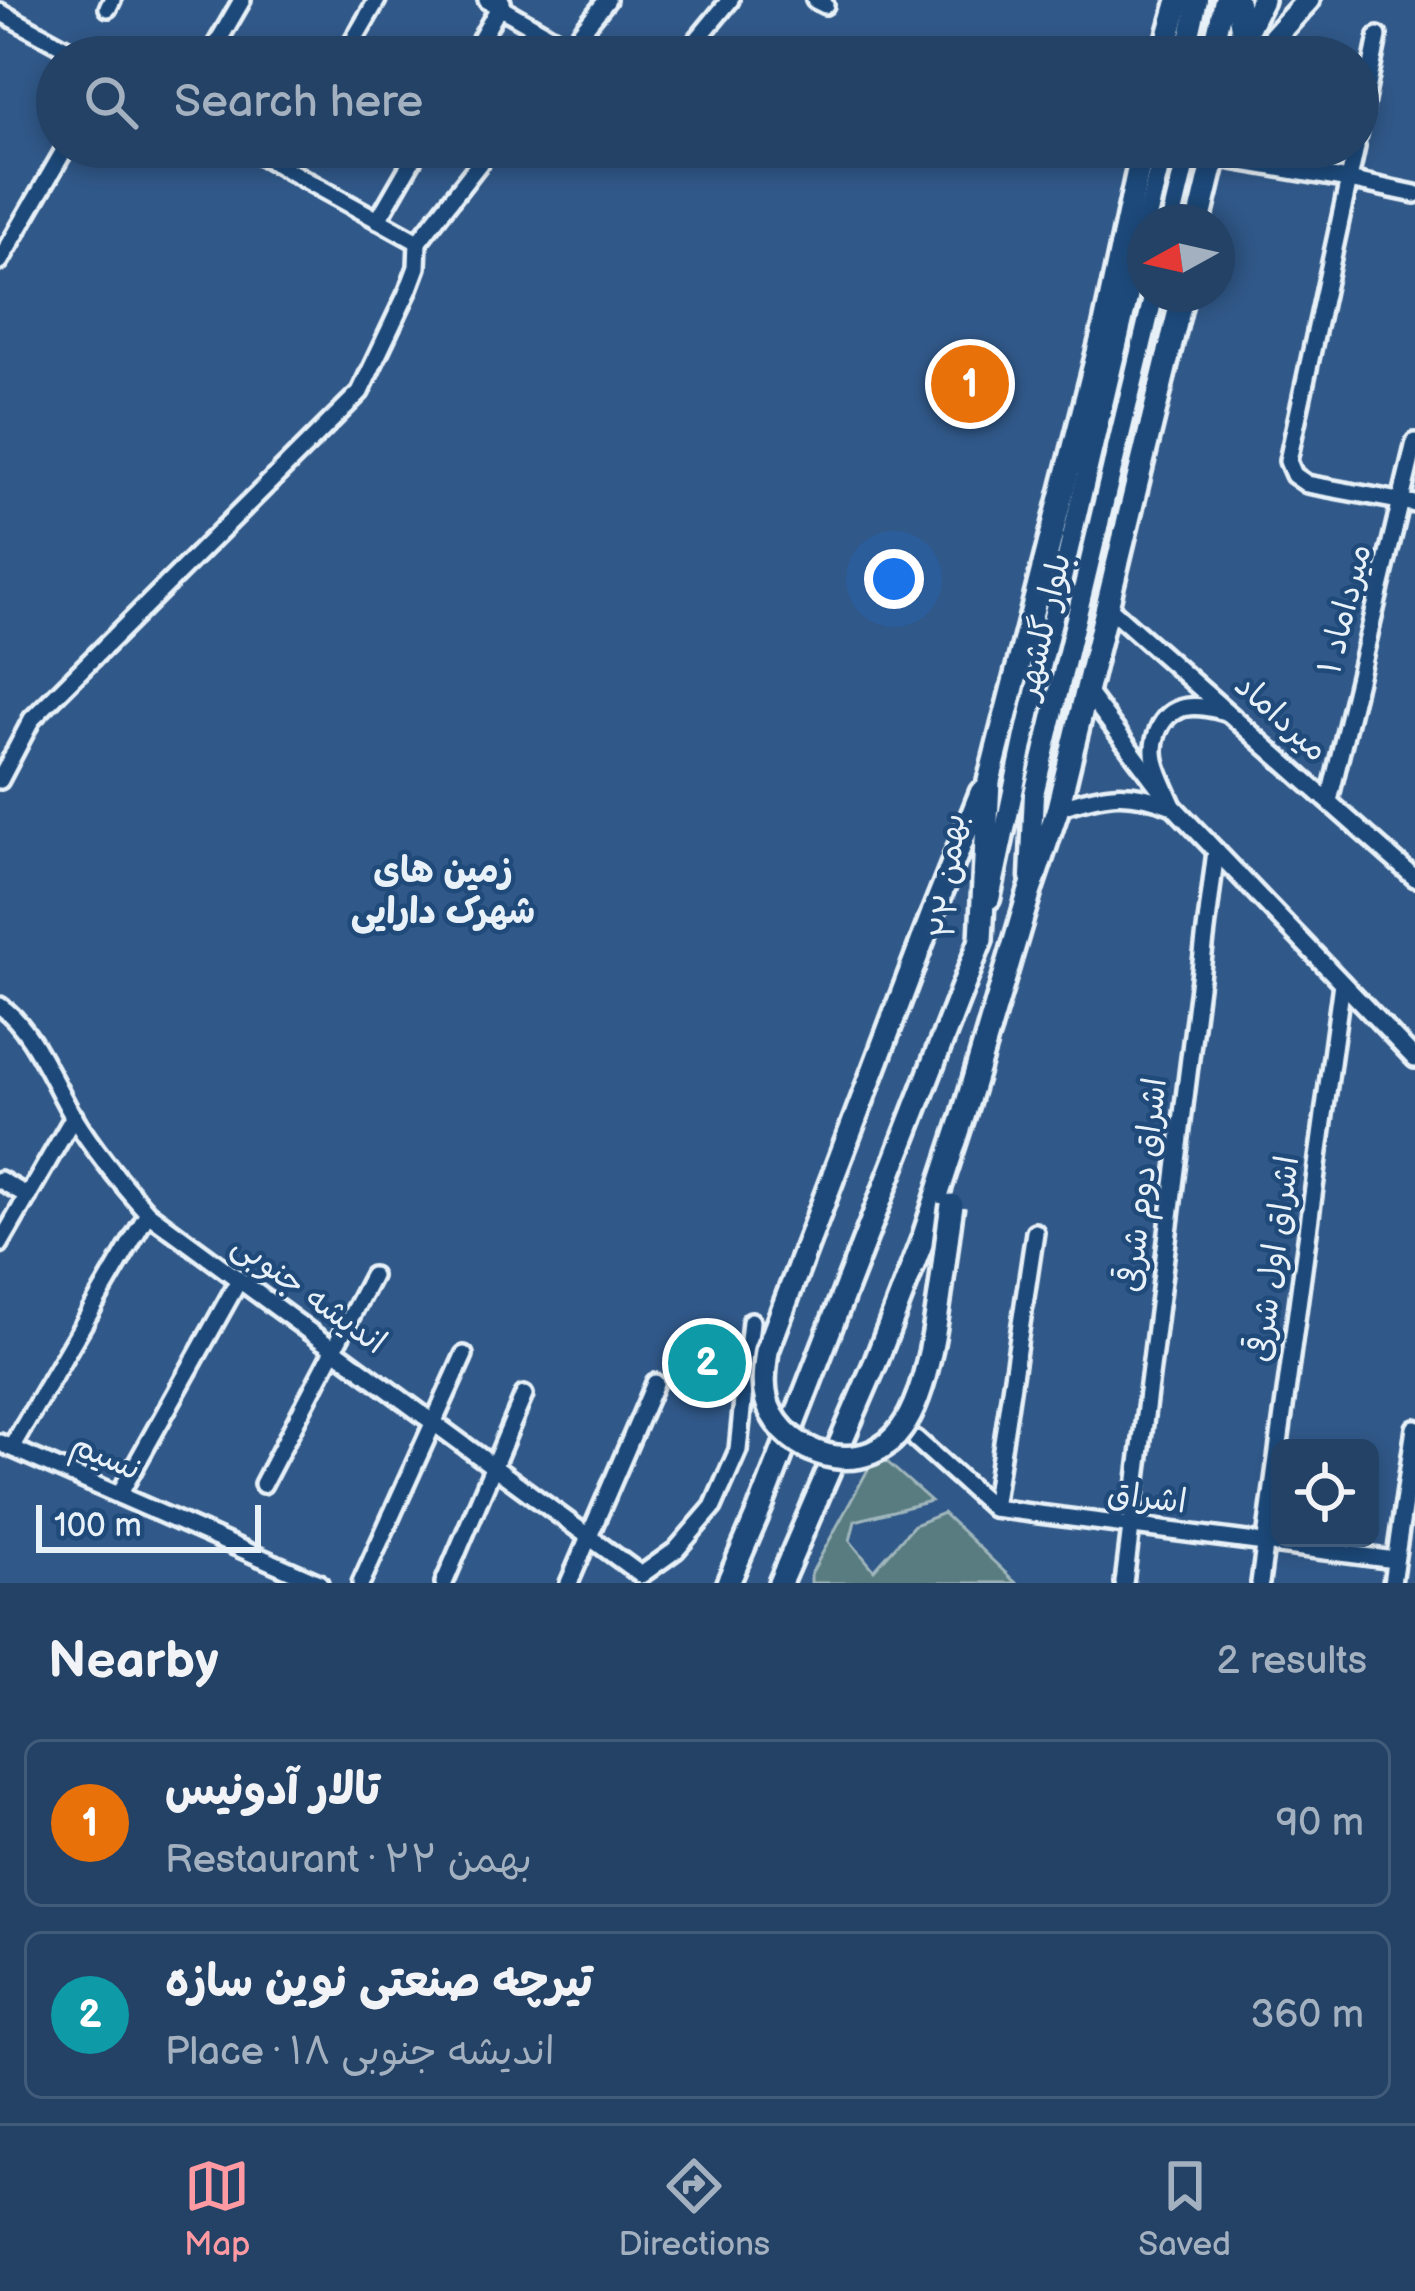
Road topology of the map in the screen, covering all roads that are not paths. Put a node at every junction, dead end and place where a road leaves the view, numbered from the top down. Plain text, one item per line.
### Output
1 (242, 0) edge
2 (376, 0) edge
3 (607, 0) edge
4 (730, 0) edge
5 (1176, 0) edge
6 (1194, 0) edge
7 (1224, 0) edge
8 (1237, 0) edge
9 (1262, 0) edge
10 (1308, 0) edge
11 (497, 2) edge
12 (0, 12) edge
13 (1168, 33) junction
14 (44, 36) edge
15 (221, 36) edge
16 (356, 36) edge
17 (481, 36) edge
18 (543, 36) edge
19 (578, 36) edge
20 (700, 36) edge
21 (1167, 36) edge
22 (1188, 36) edge
23 (1215, 36) edge
24 (1243, 36) edge
25 (1251, 36) edge
26 (1264, 36) edge
27 (54, 168) edge
28 (284, 168) edge
29 (408, 168) edge
30 (476, 168) edge
31 (1138, 168) edge
32 (1159, 168) edge
33 (1184, 168) edge
34 (1211, 168) edge
35 (1292, 168) edge
36 (1352, 168) edge
37 (1349, 180) junction
38 (1415, 194) edge
39 (1151, 204) edge
40 (1175, 204) edge
41 (1203, 204) edge
42 (378, 220) junction
43 (418, 242) junction
44 (0, 261) edge
45 (1127, 304) edge
46 (1150, 312) edge
47 (1179, 312) edge
48 (1415, 442) edge
49 (1408, 503) edge
50 (1106, 605) junction
51 (1087, 692) junction
52 (1232, 714) junction
53 (993, 764) junction
54 (0, 780) edge
55 (1329, 801) junction
56 (1173, 806) junction
57 (1058, 808) junction
58 (1216, 851) junction
59 (1415, 878) edge
60 (1029, 894) junction
61 (982, 940) junction
62 (1342, 983) junction
63 (0, 1006) edge
64 (1415, 1059) edge
65 (972, 1084) junction
66 (74, 1116) junction
67 (0, 1180) edge
68 (28, 1196) junction
69 (148, 1214) junction
70 (1035, 1232) dead end
71 (0, 1244) edge
72 (372, 1276) dead end
73 (239, 1280) junction
74 (751, 1321) dead end
75 (334, 1349) junction
76 (464, 1354) dead end
77 (655, 1384) dead end
78 (524, 1395) dead end
79 (434, 1422) junction
80 (1415, 1428) edge
81 (916, 1439) dead end
82 (6, 1446) edge
83 (494, 1467) junction
84 (263, 1484) dead end
85 (119, 1495) junction
86 (993, 1508) junction
87 (1130, 1527) junction
88 (589, 1536) junction
89 (1266, 1544) junction
90 (1395, 1560) junction
91 (643, 1579) edge
92 (319, 1583) edge
93 (361, 1583) edge
94 (444, 1583) edge
95 (569, 1583) edge
96 (728, 1583) edge
97 (780, 1583) edge
98 (1124, 1583) edge
99 (1260, 1583) edge
100 (1392, 1583) edge

1 - 15 street
2 - 16 street
3 - 19 street
4 - 20 street
5 - 13 highway
6 - 13 highway
6 - 22 main road
7 - 23 main road
8 - 24 highway
9 - 25 highway
10 - 26 highway
11 - 17 street
11 - 18 street
12 - 14 street
13 - 21 highway
27 - 44 street
28 - 42 street
29 - 42 street
30 - 43 street
31 - 53 highway, ۲۲ بهمن
32 - 39 main road
33 - 40 main road
34 - 41 highway
35 - 37 street
36 - 37 street
37 - 38 street
37 - 49 street
42 - 43 street
43 - 54 street
45 - 61 main road
46 - 60 main road, بلوار گلشهر
47 - 50 highway
48 - 49 street, میرداماد ۱
49 - 55 street, میرداماد ۱
50 - 51 highway
50 - 52 street, میرداماد
51 - 56 street
51 - 57 highway
52 - 55 street, میرداماد
52 - 56 street
53 - 61 highway, ۲۲ بهمن
53 - 65 highway, bridge
55 - 59 street, میرداماد
56 - 57 street
56 - 58 street
57 - 60 highway
58 - 62 street
58 - 87 street, اشراق دوم شرقی
60 - 65 highway
61 - 96 highway, ۲۲ بهمن
62 - 64 street
62 - 89 street, اشراق اول شرقی
63 - 66 street, اندیشه جنوبی
65 - 97 highway
66 - 68 street
66 - 69 street, اندیشه جنوبی
67 - 68 street
68 - 71 street
69 - 73 street, اندیشه جنوبی
69 - 82 street
70 - 86 street
72 - 75 street
73 - 75 street, اندیشه جنوبی
73 - 85 street
74 - 91 street
75 - 79 street, اندیشه جنوبی
75 - 84 street
76 - 79 street
77 - 88 street
78 - 83 street
79 - 83 street, اندیشه جنوبی
79 - 93 street
80 - 90 street
81 - 86 street
82 - 85 street, نسیم
83 - 88 street, اندیشه جنوبی
83 - 94 street
85 - 92 street, نسیم
86 - 87 street, اشراق
87 - 89 street, اشراق
87 - 98 street, اشراق دوم شرقی
88 - 91 street, اندیشه جنوبی
88 - 95 street
89 - 90 street, اشراق
89 - 99 street, اشراق اول شرقی
90 - 100 street

